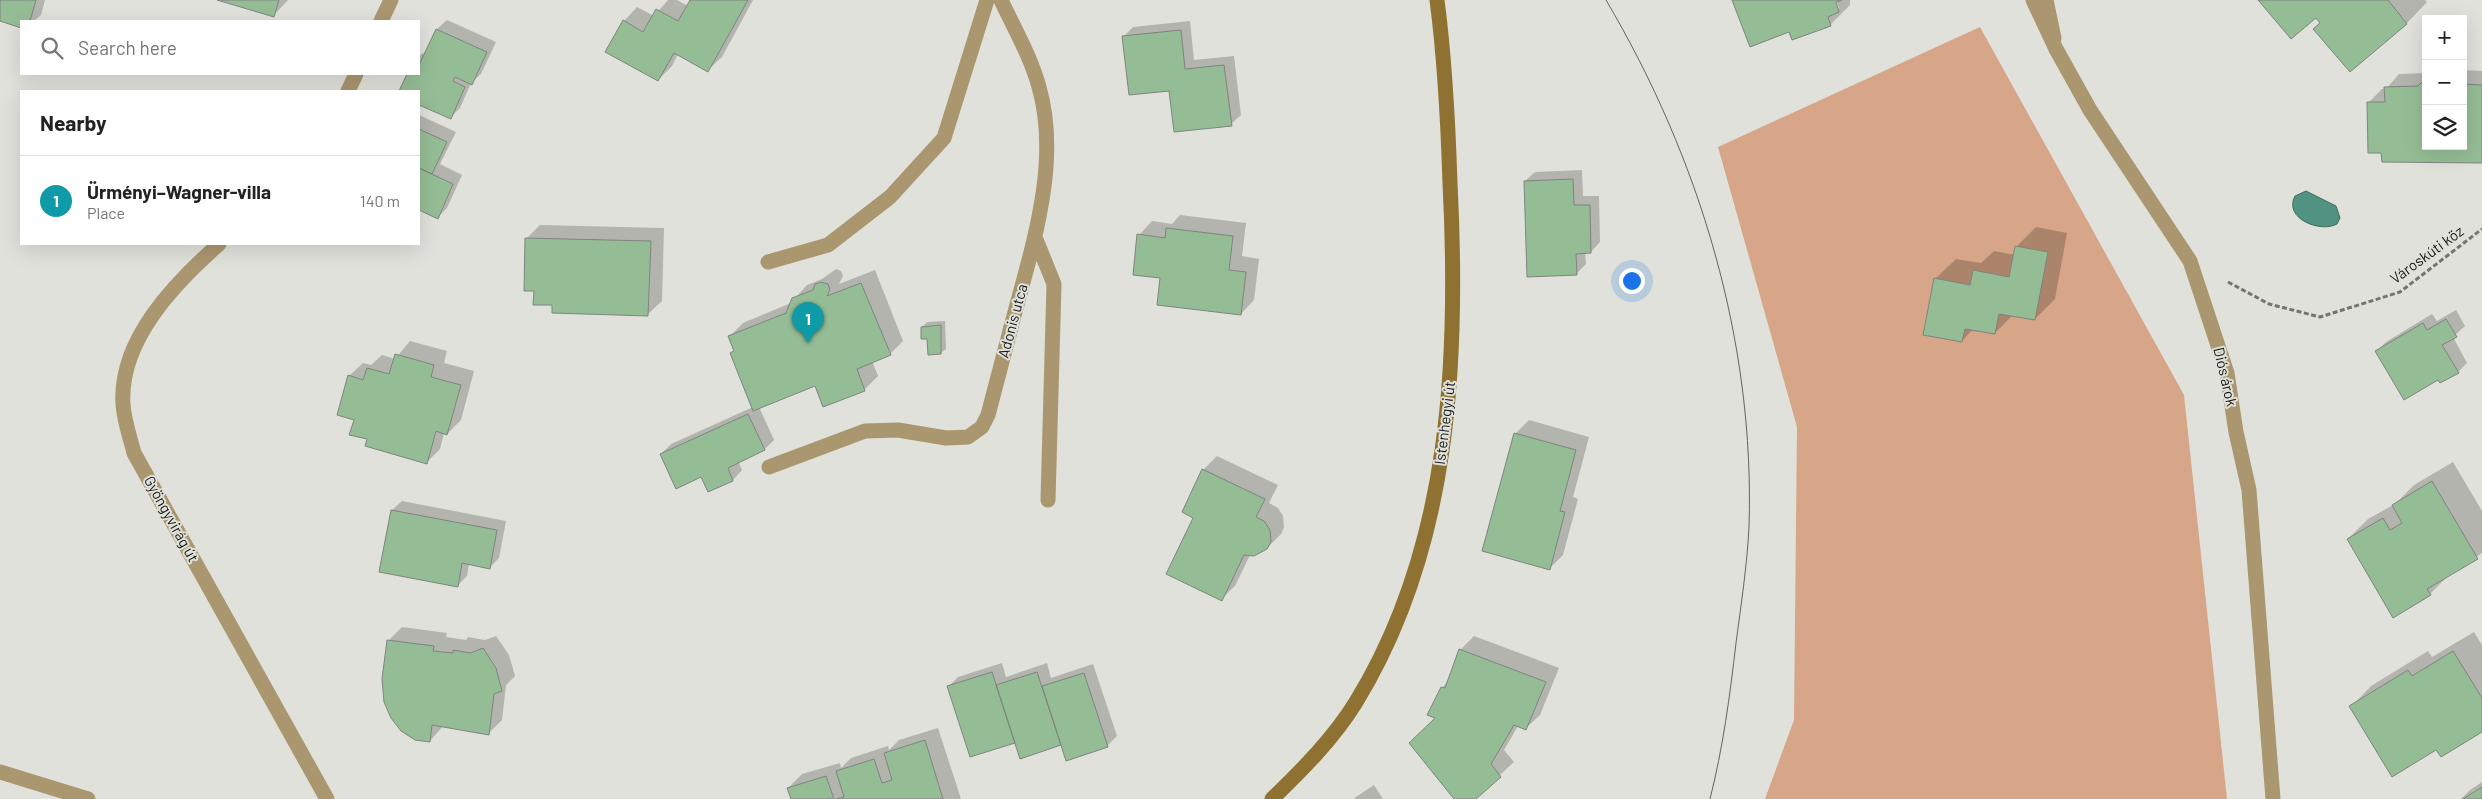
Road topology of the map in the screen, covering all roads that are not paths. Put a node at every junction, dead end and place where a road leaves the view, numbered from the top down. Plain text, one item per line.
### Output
1 (391, 0) edge
2 (987, 0) edge
3 (1001, 0) edge
4 (1437, 0) edge
5 (2033, 0) edge
6 (2046, 0) edge
7 (381, 20) edge
8 (2056, 49) junction
9 (356, 75) edge
10 (348, 90) edge
11 (1035, 237) junction
12 (218, 245) edge
13 (768, 262) dead end
14 (769, 467) dead end
15 (1048, 500) dead end
16 (0, 772) edge
17 (88, 799) edge
18 (326, 799) edge
19 (1272, 799) edge
20 (2273, 799) edge

1 - 7 street
2 - 13 street
3 - 11 street, Adonis utca
4 - 19 street, Istenhegyi út
5 - 8 street, Diós árok
6 - 8 street
8 - 20 street, Diós árok
9 - 10 street
11 - 14 street, Adonis utca
11 - 15 street
12 - 18 street, Gyöngyvirág út
16 - 17 street

